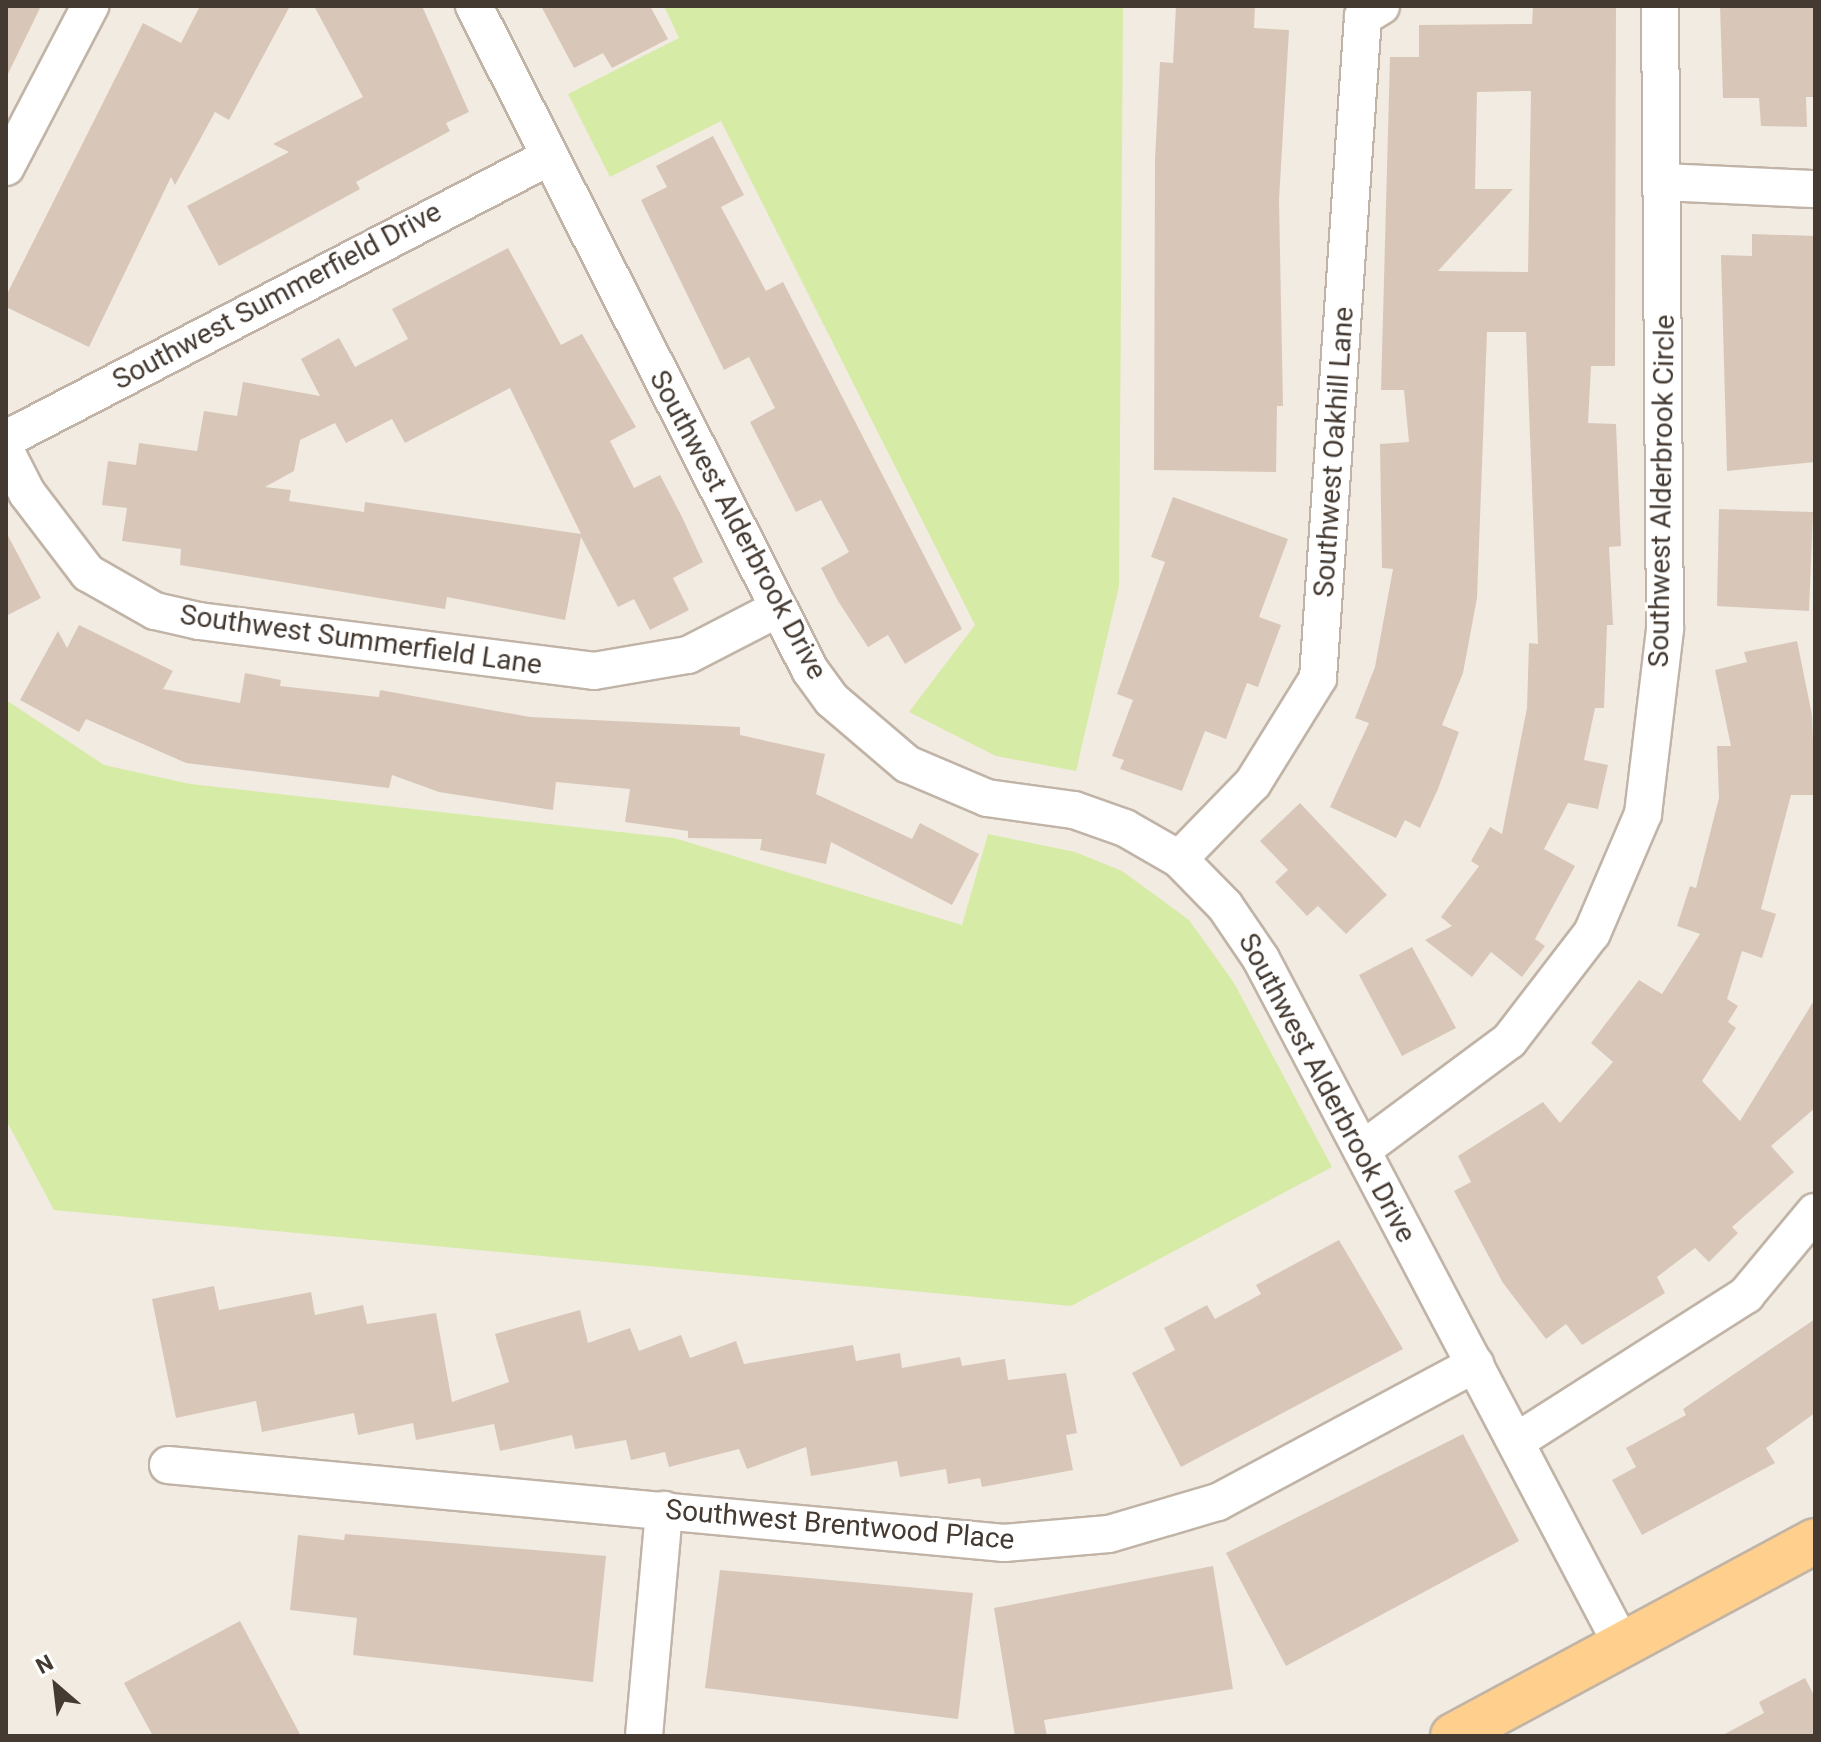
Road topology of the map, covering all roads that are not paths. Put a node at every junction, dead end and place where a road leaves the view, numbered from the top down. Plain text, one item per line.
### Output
1 (90, 6) edge
2 (474, 6) edge
3 (1381, 6) edge
4 (1660, 6) edge
5 (549, 157) junction
6 (6, 167) edge
7 (1665, 182) junction
8 (1815, 189) edge
9 (6, 439) edge
10 (6, 452) edge
11 (779, 608) junction
12 (1179, 859) junction
13 (1362, 1150) junction
14 (1815, 1212) edge
15 (1475, 1364) junction
16 (1517, 1441) junction
17 (168, 1465) dead end
18 (664, 1510) junction
19 (1815, 1541) edge
20 (1622, 1645) junction
21 (644, 1736) edge
22 (1453, 1736) edge

1 - 6 street
2 - 5 street, Southwest Alderbrook Drive
3 - 12 street, Southwest Oakhill Lane
4 - 7 street, Southwest Alderbrook Circle
5 - 9 street, Southwest Summerfield Drive
5 - 11 street, Southwest Alderbrook Drive
7 - 8 street
7 - 13 street, Southwest Alderbrook Circle
10 - 11 street, Southwest Summerfield Lane
11 - 12 street, Southwest Alderbrook Drive
12 - 13 street, Southwest Alderbrook Drive
13 - 15 street, Southwest Alderbrook Drive
14 - 16 street
15 - 16 street, Southwest Alderbrook Drive
15 - 18 street, Southwest Brentwood Place
16 - 20 street, Southwest Alderbrook Drive
17 - 18 street, Southwest Brentwood Place
18 - 21 street
19 - 20 main road
20 - 22 main road

